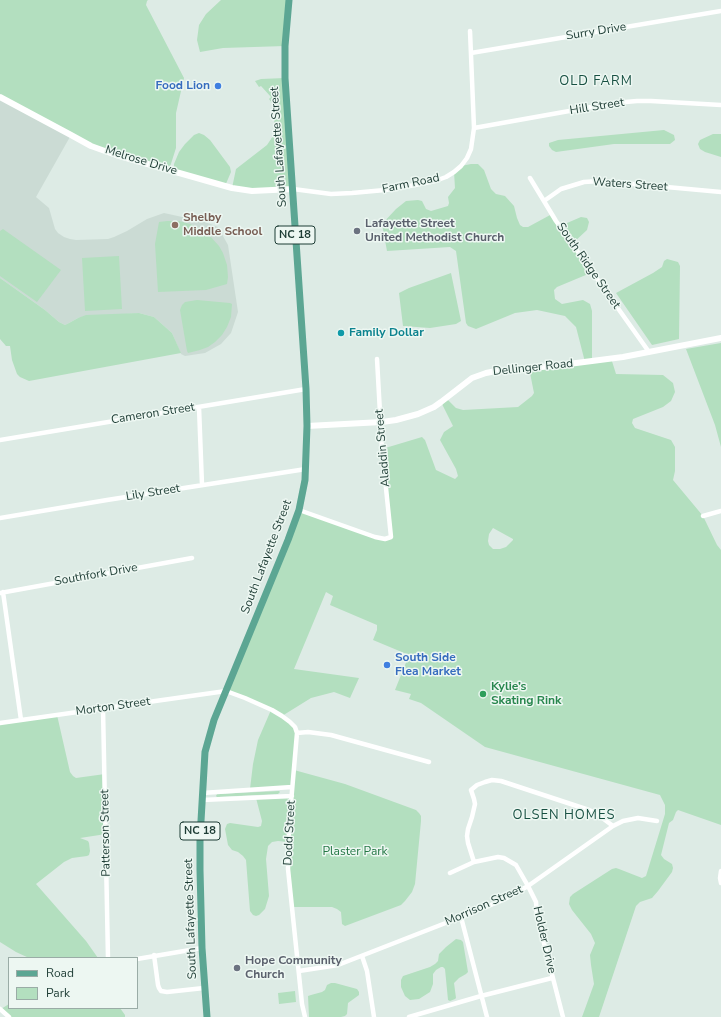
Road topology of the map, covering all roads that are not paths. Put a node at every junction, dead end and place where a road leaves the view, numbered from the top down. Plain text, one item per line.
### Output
1 (289, 0) edge
2 (721, 11) edge
3 (470, 31) dead end
4 (471, 53) junction
5 (0, 97) edge
6 (721, 105) edge
7 (474, 128) junction
8 (530, 178) dead end
9 (293, 190) junction
10 (721, 192) edge
11 (544, 200) junction
12 (721, 338) edge
13 (649, 352) junction
14 (377, 359) dead end
15 (306, 389) junction
16 (199, 406) junction
17 (380, 422) junction
18 (307, 426) junction
19 (0, 440) edge
20 (306, 469) junction
21 (202, 485) junction
22 (298, 510) junction
23 (721, 511) edge
24 (703, 516) dead end
25 (0, 518) edge
26 (192, 558) dead end
27 (2, 592) edge
28 (226, 691) junction
29 (103, 708) junction
30 (21, 720) junction
31 (0, 723) edge
32 (297, 733) junction
33 (429, 762) dead end
34 (292, 787) junction
35 (292, 796) junction
36 (202, 797) junction
37 (657, 821) dead end
38 (613, 826) junction
39 (474, 862) junction
40 (721, 871) edge
41 (450, 873) dead end
42 (721, 883) edge
43 (528, 886) junction
44 (461, 917) junction
45 (202, 948) junction
46 (154, 956) junction
47 (362, 956) junction
48 (108, 957) edge
49 (138, 959) edge
50 (299, 971) junction
51 (552, 978) junction
52 (204, 988) junction
53 (481, 996) junction
54 (0, 1009) edge
55 (9, 1017) edge
56 (207, 1017) edge
57 (305, 1017) edge
58 (374, 1017) edge
59 (409, 1017) edge
60 (487, 1017) edge
61 (563, 1017) edge

1 - 9 main road, South Lafayette Street / NC 18
2 - 4 street, Surry Drive
3 - 4 street, Farm Road
4 - 7 street, Farm Road
5 - 9 street, Melrose Drive
6 - 7 street, Hill Street
7 - 9 street, Farm Road
8 - 11 street, South Ridge Street
9 - 15 main road, South Lafayette Street / NC 18
10 - 11 street, Waters Street
11 - 13 street, South Ridge Street
12 - 13 street, Dellinger Road
13 - 17 street, Dellinger Road
14 - 17 street, Aladdin Street
15 - 16 street, Cameron Street
15 - 18 main road, South Lafayette Street / NC 18
16 - 19 street, Cameron Street
16 - 21 street
17 - 18 street, Dellinger Road
17 - 22 street, Aladdin Street
18 - 20 main road, South Lafayette Street / NC 18
20 - 21 street, Lily Street
20 - 22 main road, South Lafayette Street / NC 18
21 - 25 street, Lily Street
22 - 28 main road, South Lafayette Street / NC 18
23 - 24 street
26 - 27 street, Southfork Drive
27 - 30 street
28 - 29 street, Morton Street
28 - 32 street
28 - 36 main road, South Lafayette Street / NC 18
29 - 30 street, Morton Street
29 - 48 street, Patterson Street
30 - 31 street, Morton Street
32 - 33 street
32 - 34 street, Dodd Street
34 - 35 street, Dodd Street
34 - 36 street
35 - 36 street
35 - 50 street, Dodd Street
36 - 45 main road, South Lafayette Street / NC 18
37 - 38 street, Morrison Street
38 - 39 street
38 - 43 street, Morrison Street
39 - 41 street, Holder Drive
39 - 43 street, Holder Drive
40 - 42 street
43 - 44 street, Morrison Street
43 - 51 street, Holder Drive
44 - 47 street, Morrison Street
44 - 53 street
45 - 46 street
45 - 52 main road, South Lafayette Street / NC 18
46 - 49 street
46 - 52 street
47 - 50 street, Morrison Street
47 - 58 street
50 - 57 street, Dodd Street
51 - 53 street
51 - 61 street, Holder Drive
52 - 56 main road, South Lafayette Street / NC 18
53 - 59 street
53 - 60 street
54 - 55 street

